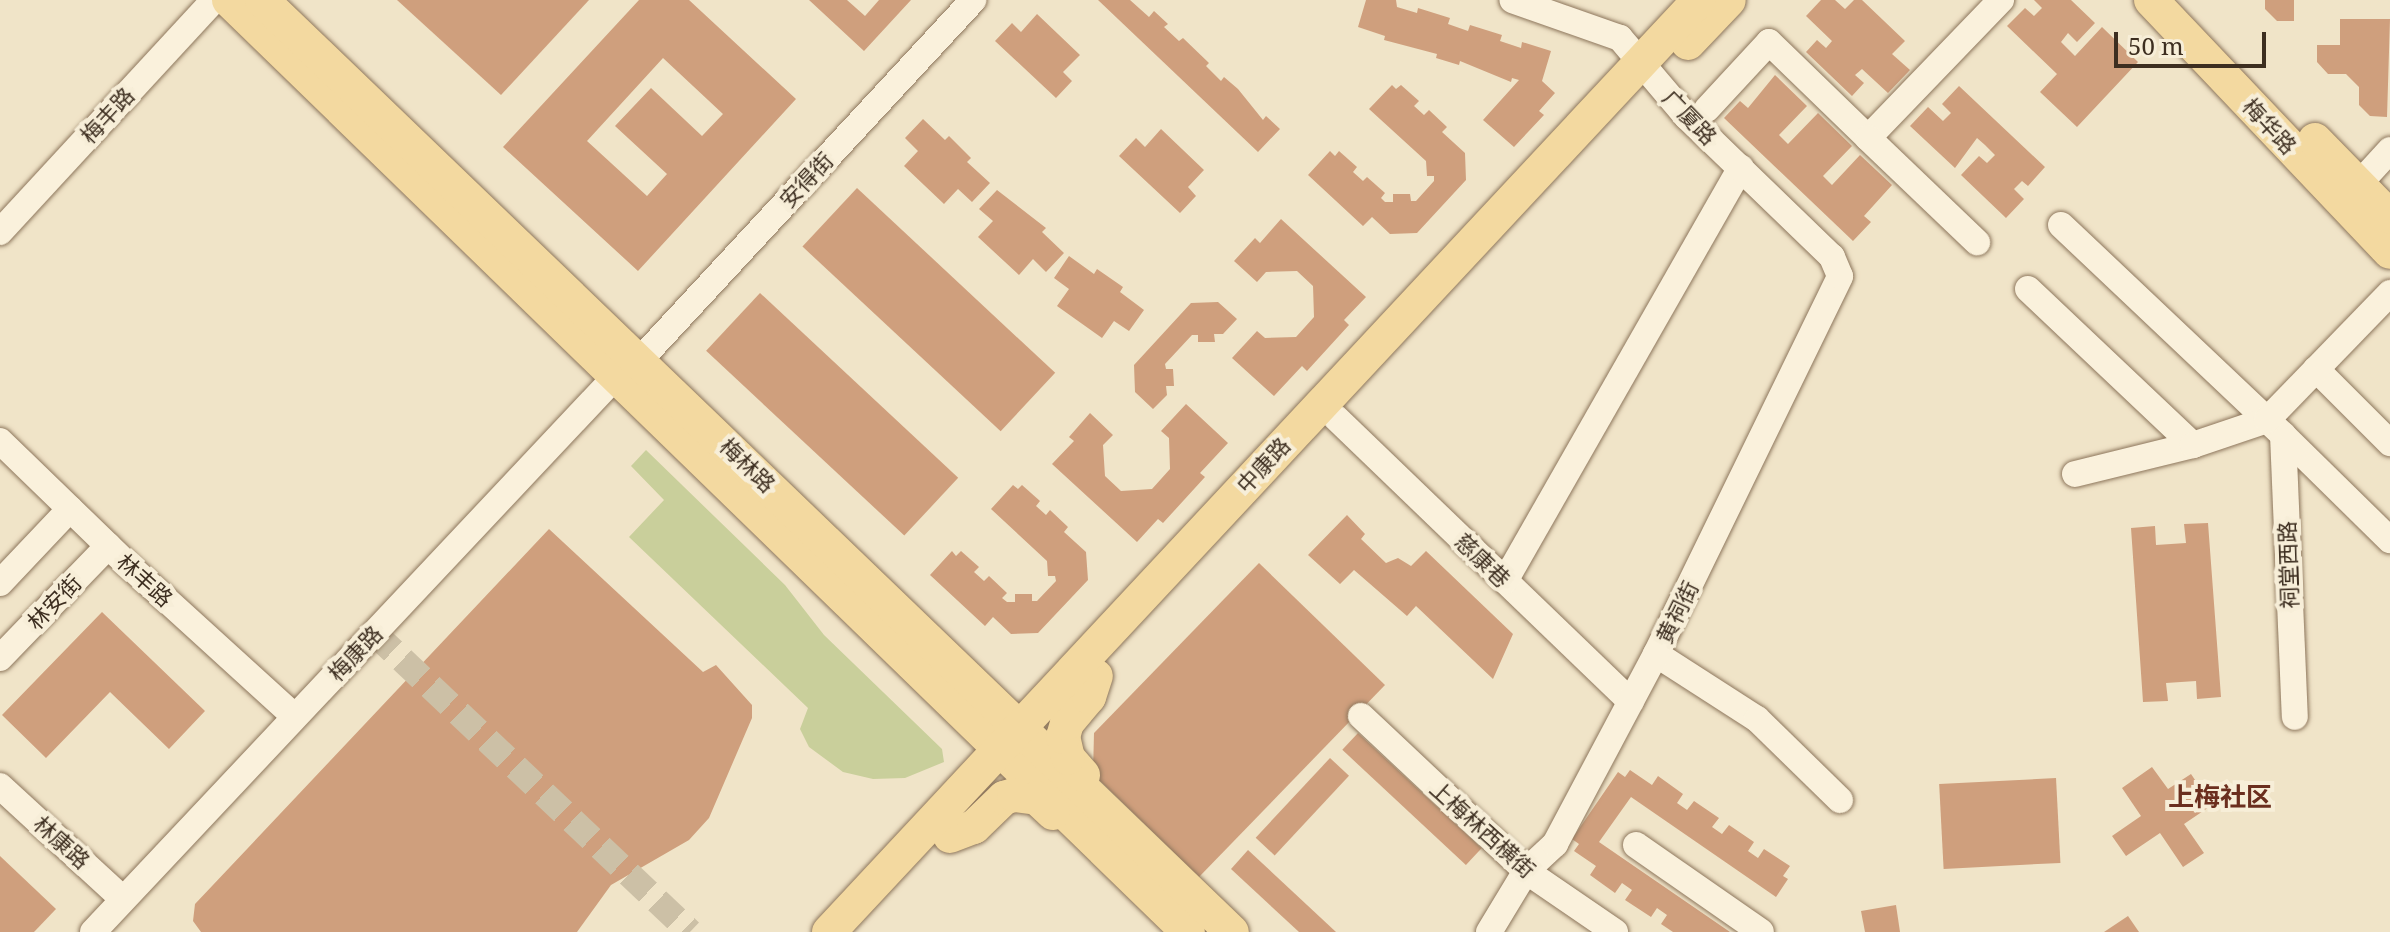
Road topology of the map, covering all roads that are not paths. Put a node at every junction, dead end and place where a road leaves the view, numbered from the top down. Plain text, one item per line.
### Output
1 (214, 0) edge
2 (229, 0) edge
3 (262, 0) edge
4 (956, 0) edge
5 (973, 0) edge
6 (1512, 0) edge
7 (1699, 0) edge
8 (1729, 0) edge
9 (2001, 0) edge
10 (2151, 0) edge
11 (2180, 0) edge
12 (1648, 71) junction
13 (1707, 109) dead end
14 (1868, 138) junction
15 (2390, 151) edge
16 (1741, 168) junction
17 (2359, 184) junction
18 (2390, 217) edge
19 (2061, 225) dead end
20 (0, 232) edge
21 (1977, 242) dead end
22 (2390, 252) edge
23 (1840, 276) joint
24 (2028, 289) dead end
25 (2390, 293) edge
26 (629, 363) junction
27 (2316, 369) junction
28 (1336, 418) junction
29 (2275, 428) junction
30 (0, 441) edge
31 (2390, 443) edge
32 (2193, 445) junction
33 (2075, 474) dead end
34 (70, 509) junction
35 (2390, 540) edge
36 (108, 546) junction
37 (1505, 581) junction
38 (0, 583) edge
39 (1656, 654) junction
40 (0, 658) edge
41 (930, 658) junction
42 (1088, 670) junction
43 (1631, 702) junction
44 (294, 716) junction
45 (1361, 716) dead end
46 (2295, 717) dead end
47 (1018, 746) junction
48 (0, 786) edge
49 (1840, 800) dead end
50 (1084, 812) junction
51 (942, 828) junction
52 (1636, 845) dead end
53 (1526, 871) junction
54 (123, 899) junction
55 (93, 932) edge
56 (829, 932) edge
57 (859, 932) edge
58 (1188, 932) edge
59 (1232, 932) edge
60 (1489, 932) edge
61 (1615, 932) edge
62 (1761, 932) edge

1 - 20 street, 梅丰路
2 - 26 main road, 梅林路
3 - 26 main road, 梅林路
4 - 26 street, 安得街
5 - 26 street, 安得街
6 - 12 street, 广厦路
7 - 12 main road, 中康路
8 - 12 main road, 中康路
9 - 14 street
10 - 22 main road, 梅华路
11 - 17 main road, 梅华路
12 - 16 street, 广厦路
12 - 28 main road, 中康路
12 - 42 main road, 中康路
13 - 14 street
14 - 21 street
15 - 17 street
16 - 23 street, 广厦路
16 - 37 street
17 - 18 main road, 梅华路
19 - 29 street
23 - 39 street, 黄祠街
24 - 32 street
25 - 27 street
26 - 41 main road, 梅林路
26 - 44 street, 梅康路
27 - 29 street
27 - 31 street
28 - 37 street, 慈康巷
28 - 42 main road, 中康路
29 - 32 street
29 - 35 street
29 - 46 street, 祠堂西路
30 - 34 street, 林丰路
32 - 33 street
34 - 36 street, 林丰路
34 - 38 street
36 - 40 street, 林安街
36 - 44 street, 林丰路
37 - 43 street, 慈康巷
39 - 43 street, 黄祠街
39 - 49 street
41 - 42 main road
41 - 47 main road, 梅林路
41 - 51 main road
42 - 47 main road, 中康路
42 - 50 main road
43 - 53 street, 黄祠街
44 - 54 street, 梅康路
45 - 53 street, 上梅林西横街
47 - 50 main road, 梅林路
47 - 51 main road, 中康路
48 - 54 street, 林康路
50 - 51 main road
50 - 58 main road, 梅林路
50 - 59 main road, 梅林路
51 - 56 main road, 中康路
51 - 57 main road, 中康路
52 - 62 street
53 - 60 street, 黄祠街
53 - 61 street, 上梅林西横街
54 - 55 street, 梅康路

